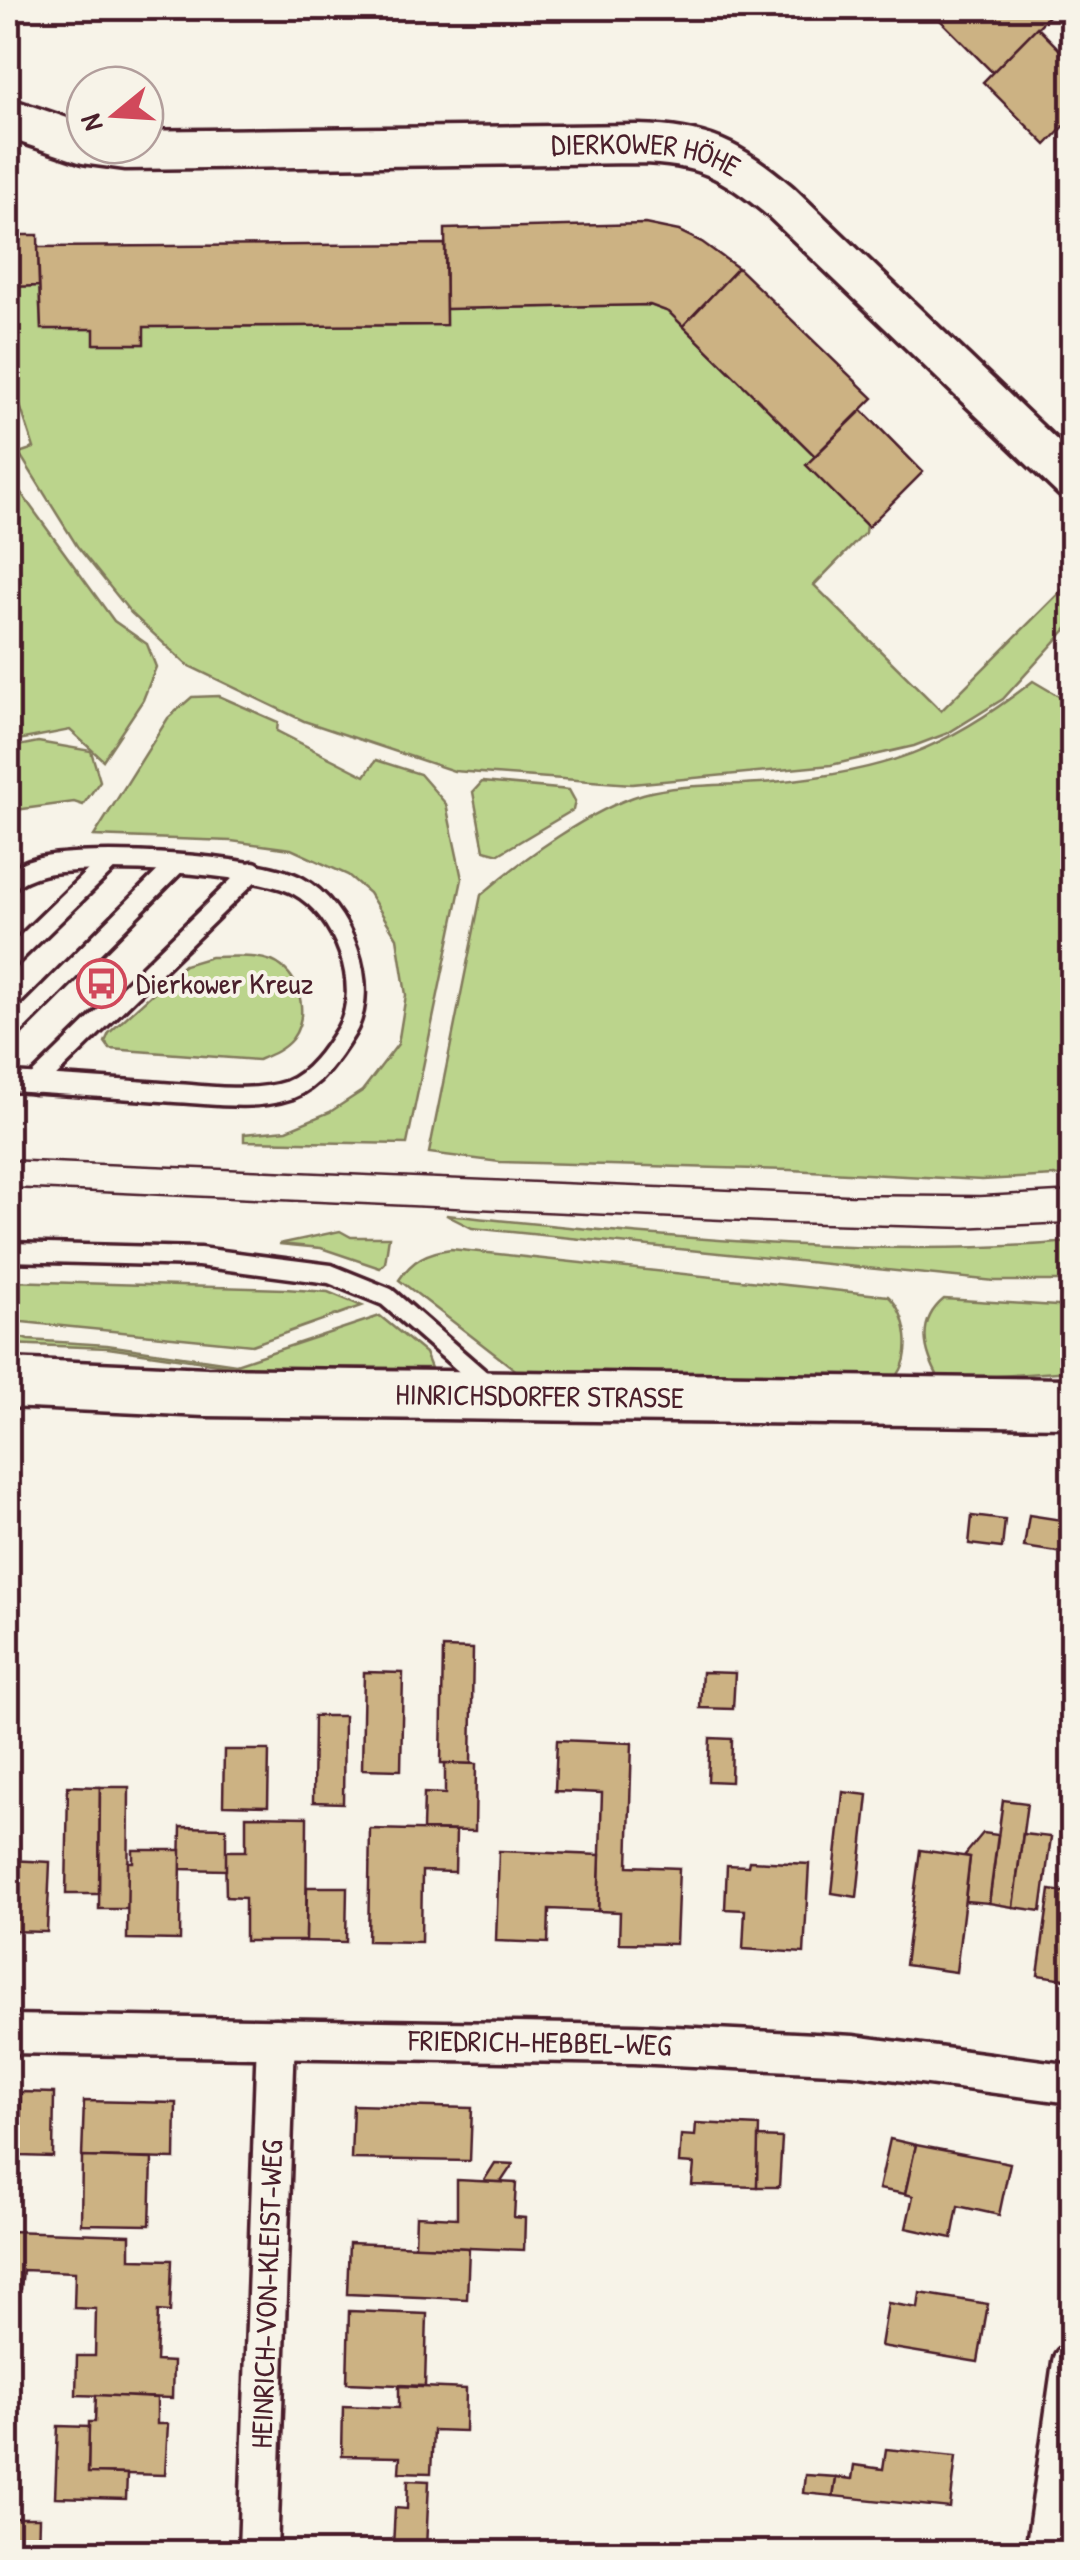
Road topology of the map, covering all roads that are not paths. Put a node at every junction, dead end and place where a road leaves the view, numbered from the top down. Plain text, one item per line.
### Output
1 (8, 118) edge
2 (65, 137) edge
3 (165, 150) edge
4 (1072, 481) edge
5 (109, 862) junction
6 (176, 865) junction
7 (253, 871) junction
8 (8, 882) edge
9 (8, 960) edge
10 (8, 1034) edge
11 (8, 1082) edge
12 (35, 1084) junction
13 (8, 1252) edge
14 (8, 1383) edge
15 (500, 1396) junction
16 (1072, 1404) edge
17 (8, 2034) edge
18 (276, 2038) junction
19 (1072, 2084) edge
20 (1072, 2363) edge
21 (258, 2552) edge
22 (1045, 2552) edge

1 - 2 street, DIERKOWER HÖHE
3 - 4 street, DIERKOWER HÖHE
5 - 6 lane
5 - 8 lane
5 - 9 lane
6 - 7 lane
6 - 10 lane
7 - 12 lane
7 - 12 lane
11 - 12 lane
13 - 15 lane
14 - 15 street, HINRICHSDORFER STRASSE
15 - 16 street, HINRICHSDORFER STRASSE
17 - 18 street, FRIEDRICH-HEBBEL-WEG
18 - 19 street, FRIEDRICH-HEBBEL-WEG
18 - 21 street, HEINRICH-VON-KLEIST-WEG
20 - 22 street

